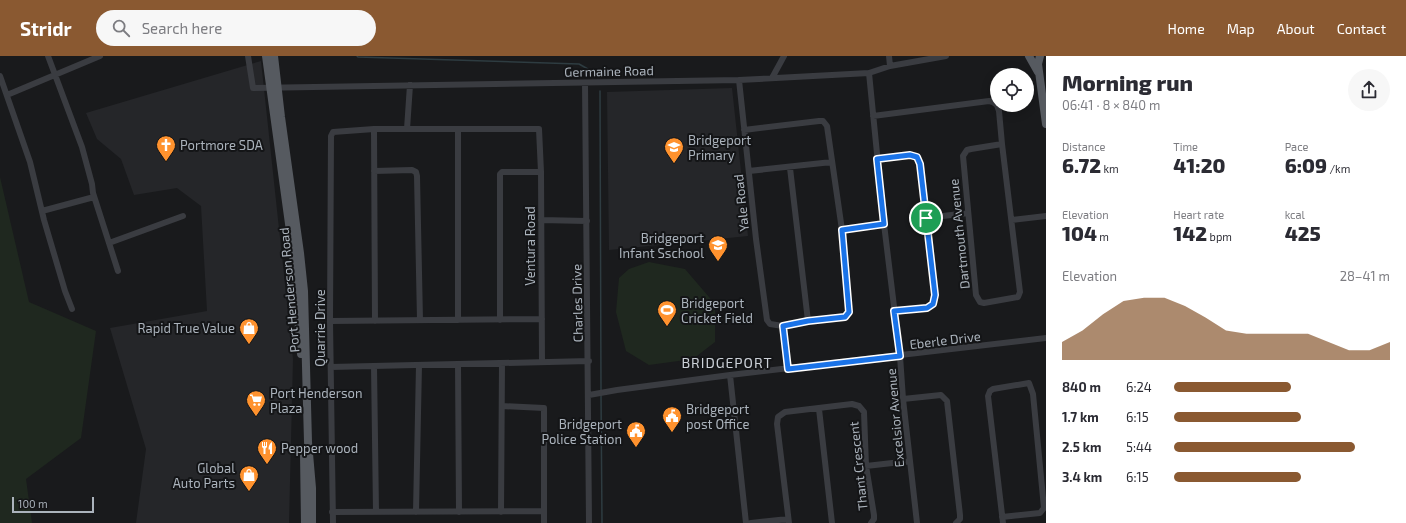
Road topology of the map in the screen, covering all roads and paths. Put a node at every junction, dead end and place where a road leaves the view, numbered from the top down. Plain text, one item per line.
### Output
1 (48, 56) edge
2 (100, 56) edge
3 (248, 56) edge
4 (266, 56) edge
5 (274, 56) edge
6 (784, 56) edge
7 (890, 56) edge
8 (946, 56) edge
9 (1029, 56) edge
10 (1040, 56) edge
11 (890, 66) junction
12 (869, 73) junction
13 (1040, 74) junction
14 (55, 75) junction
15 (0, 76) edge
16 (772, 78) junction
17 (739, 80) junction
18 (585, 83) junction
19 (410, 86) junction
20 (274, 87) junction
21 (7, 94) junction
22 (990, 101) edge
23 (1045, 102) edge
24 (999, 112) edge
25 (873, 116) junction
26 (1046, 124) edge
27 (374, 129) junction
28 (407, 129) junction
29 (458, 129) junction
30 (744, 130) junction
31 (1002, 144) junction
32 (877, 159) junction
33 (832, 162) junction
34 (790, 168) junction
35 (374, 171) junction
36 (749, 171) junction
37 (541, 172) junction
38 (94, 197) junction
39 (42, 210) junction
40 (968, 213) junction
41 (183, 216) dead end
42 (1046, 216) edge
43 (926, 218) junction
44 (541, 220) junction
45 (587, 220) junction
46 (1012, 220) junction
47 (884, 224) junction
48 (842, 230) junction
49 (109, 244) junction
50 (118, 271) dead end
51 (72, 309) dead end
52 (894, 311) junction
53 (542, 319) junction
54 (420, 320) junction
55 (458, 320) junction
56 (500, 320) junction
57 (330, 321) junction
58 (375, 321) junction
59 (808, 321) junction
60 (783, 326) junction
61 (1046, 338) edge
62 (900, 356) junction
63 (589, 361) junction
64 (542, 362) junction
65 (502, 363) junction
66 (458, 364) junction
67 (419, 365) junction
68 (374, 366) junction
69 (331, 367) junction
70 (788, 369) junction
71 (730, 375) junction
72 (589, 395) junction
73 (903, 400) junction
74 (502, 406) junction
75 (819, 408) junction
76 (910, 461) junction
77 (866, 466) junction
78 (544, 511) junction
79 (332, 512) junction
80 (376, 512) junction
81 (416, 512) junction
82 (459, 512) junction
83 (501, 512) junction
84 (1002, 520) edge
85 (788, 521) edge
86 (305, 523) edge
87 (312, 523) edge
88 (333, 523) edge
89 (544, 523) edge
90 (590, 523) edge
91 (746, 523) edge
92 (751, 523) edge
93 (832, 523) edge
94 (871, 523) edge
95 (917, 523) edge
96 (956, 523) edge

1 - 14 street
2 - 14 street
3 - 20 street, Germaine Road
4 - 20 main road, Port Henderson Road
5 - 20 main road, Port Henderson Road
6 - 16 street
7 - 11 street
8 - 11 street, Germaine Road
9 - 13 main road
10 - 13 main road
11 - 12 street, Germaine Road
12 - 16 street, Germaine Road
12 - 25 street, Excelsior Avenue
13 - 23 main road
14 - 21 street
14 - 38 street
15 - 21 street
16 - 17 street, Germaine Road
17 - 18 street, Germaine Road
17 - 30 street, Yale Road
18 - 19 street, Germaine Road
18 - 45 street, Charles Drive
19 - 20 street, Germaine Road
19 - 28 street
20 - 86 main road, Port Henderson Road
20 - 87 main road, Port Henderson Road
21 - 39 street
22 - 25 street, Dartmouth Avenue
23 - 26 main road
24 - 31 street, Dartmouth Avenue
25 - 32 street, Excelsior Avenue
27 - 28 street
27 - 35 street
27 - 57 street, Quarrie Drive
28 - 29 street
29 - 37 street, Ventura Road
29 - 55 street
30 - 33 street
30 - 36 street, Yale Road
31 - 40 street, Dartmouth Avenue
31 - 46 street, Dartmouth Avenue
32 - 43 street
32 - 47 street, Excelsior Avenue
33 - 34 street
33 - 48 street
34 - 36 street
34 - 59 street
35 - 54 street
35 - 58 street
36 - 60 street, Yale Road
37 - 44 street, Ventura Road
37 - 56 street
38 - 39 street
38 - 49 street
39 - 51 street
40 - 43 street
40 - 46 street, Dartmouth Avenue
41 - 49 street
42 - 46 street
43 - 52 street
44 - 45 street
44 - 53 street, Ventura Road
45 - 63 street, Charles Drive
47 - 48 street
47 - 52 street, Excelsior Avenue
48 - 59 street
49 - 50 street
52 - 62 street, Excelsior Avenue
53 - 56 street
53 - 64 street, Ventura Road
54 - 55 street
54 - 58 street
55 - 56 street
57 - 58 street
57 - 69 street, Quarrie Drive
59 - 60 street
60 - 70 street
61 - 62 street, Eberle Drive
62 - 70 street, Eberle Drive
62 - 73 street, Excelsior Avenue
63 - 64 street
63 - 72 street, Charles Drive
64 - 65 street
65 - 66 street
65 - 74 street
66 - 67 street
66 - 82 street
67 - 68 street
67 - 81 street
68 - 69 street
68 - 80 street
69 - 79 street, Quarrie Drive
70 - 71 street, Eberle Drive
71 - 72 street, Eberle Drive
71 - 91 street
72 - 90 street, Charles Drive
73 - 76 street, Excelsior Avenue
73 - 96 street
74 - 78 street
74 - 83 street
75 - 77 street, Thant Crescent
75 - 85 street, Thant Crescent
75 - 93 street
76 - 77 street
76 - 95 street, Excelsior Avenue
77 - 94 street, Thant Crescent
78 - 83 street
78 - 89 street
79 - 80 street
79 - 88 street, Quarrie Drive
80 - 81 street
81 - 82 street
82 - 83 street
84 - 84 street
85 - 92 street

